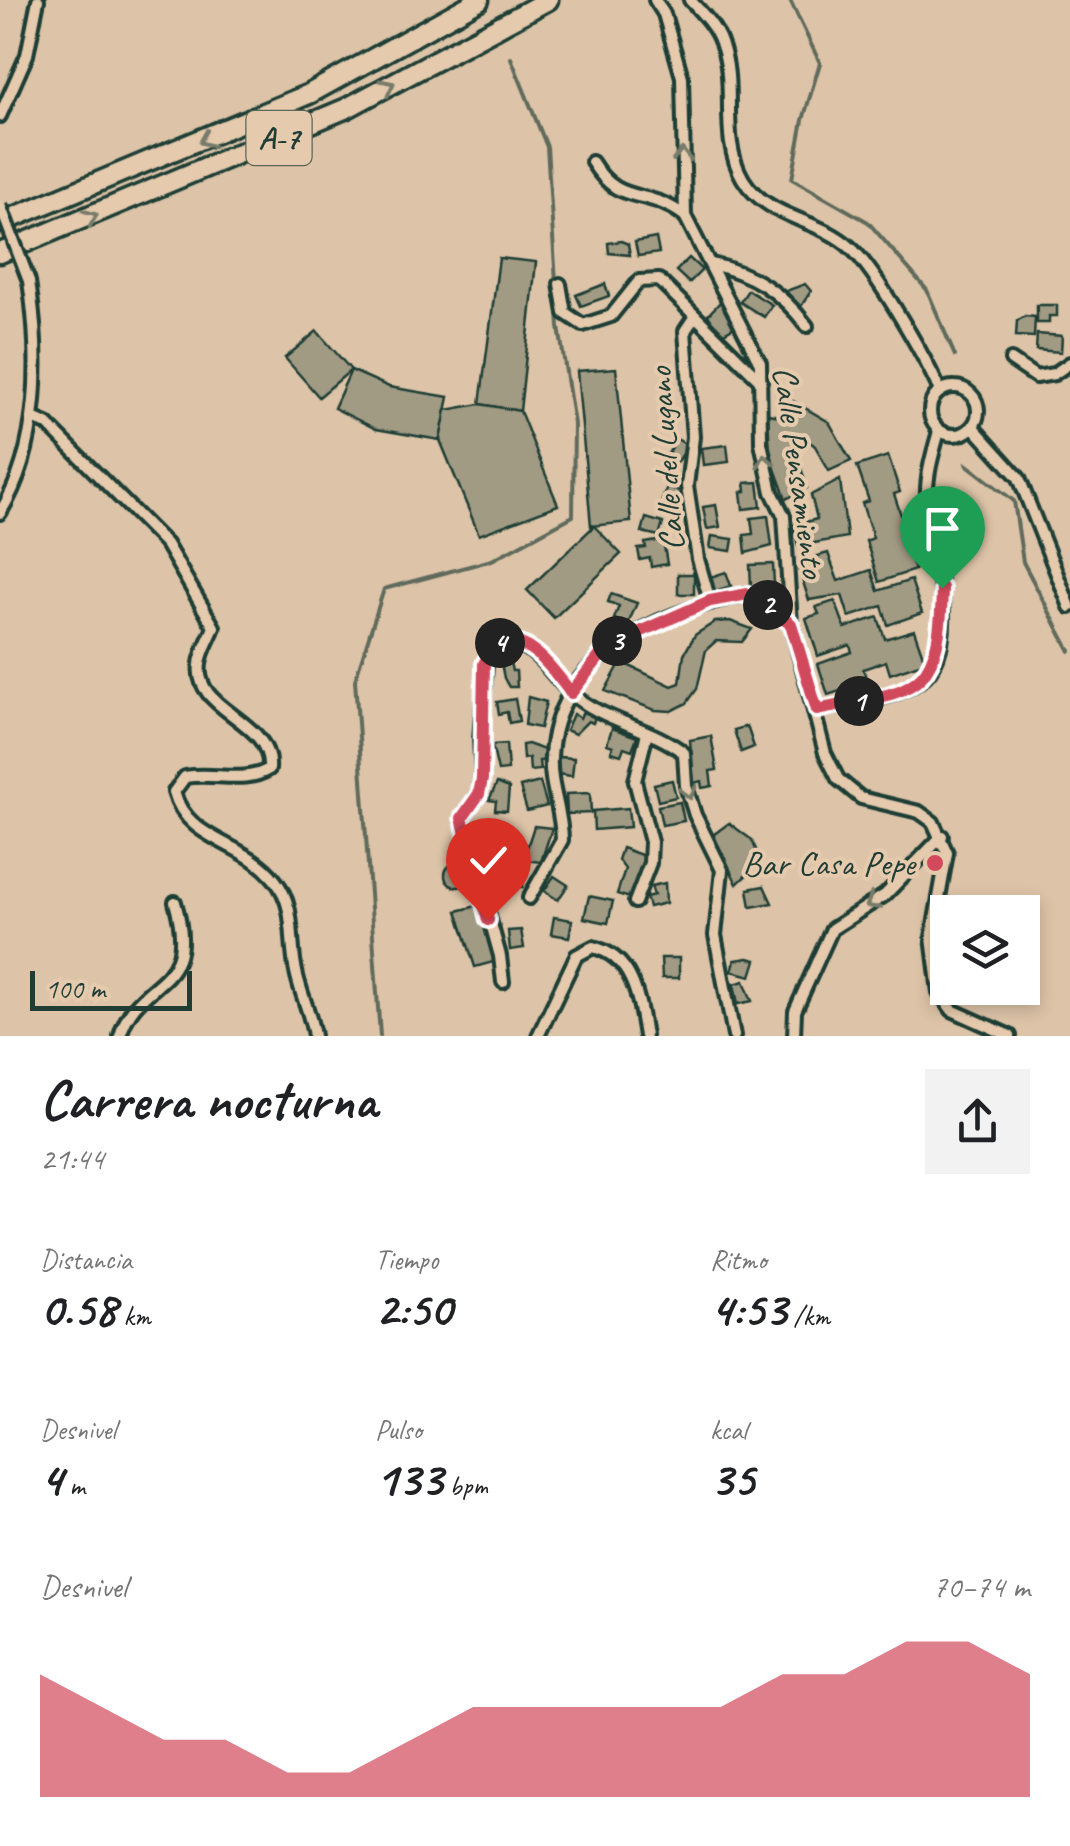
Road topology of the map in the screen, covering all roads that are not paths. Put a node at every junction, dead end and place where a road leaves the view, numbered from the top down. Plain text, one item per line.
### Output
1 (38, 0) edge
2 (480, 0) edge
3 (548, 0) edge
4 (654, 0) edge
5 (690, 0) edge
6 (0, 116) edge
7 (592, 162) dead end
8 (0, 205) edge
9 (684, 216) junction
10 (0, 222) edge
11 (0, 253) edge
12 (710, 264) junction
13 (560, 284) dead end
14 (695, 316) junction
15 (807, 326) dead end
16 (1010, 360) dead end
17 (1070, 363) edge
18 (762, 382) junction
19 (940, 391) junction
20 (35, 418) junction
21 (973, 428) junction
22 (939, 430) junction
23 (0, 513) edge
24 (710, 601) junction
25 (1070, 607) edge
26 (791, 624) junction
27 (571, 693) junction
28 (817, 710) junction
29 (647, 733) junction
30 (942, 836) junction
31 (529, 898) dead end
32 (175, 902) dead end
33 (635, 902) dead end
34 (502, 982) dead end
35 (120, 1036) edge
36 (314, 1036) edge
37 (538, 1036) edge
38 (645, 1036) edge
39 (734, 1036) edge
40 (794, 1036) edge
41 (1010, 1036) edge

1 - 6 street
2 -> 10 highway, A-7
11 -> 3 highway, A-7
9 -> 4 street, Calle Pensamiento
5 - 19 street
7 - 9 street
8 - 20 street, bridge
9 - 12 street, Calle Pensamiento
12 - 15 street
12 - 18 street, Calle Pensamiento
13 - 14 street
14 - 18 street
14 - 24 street, Calle del Lugano
16 - 17 street
26 -> 18 street, Calle Pensamiento
19 - 21 street
19 - 22 street
20 - 23 street
20 - 36 street
21 - 22 street
21 - 25 street
22 - 28 street
24 - 26 street
24 - 27 street
26 - 28 street, Calle Pensamiento
27 - 29 street
27 - 31 street
27 - 34 street
28 - 30 street, Calle Pensamiento
29 - 33 street
29 -> 39 street
30 -> 40 street
30 - 41 street
32 - 35 street
37 - 38 street

